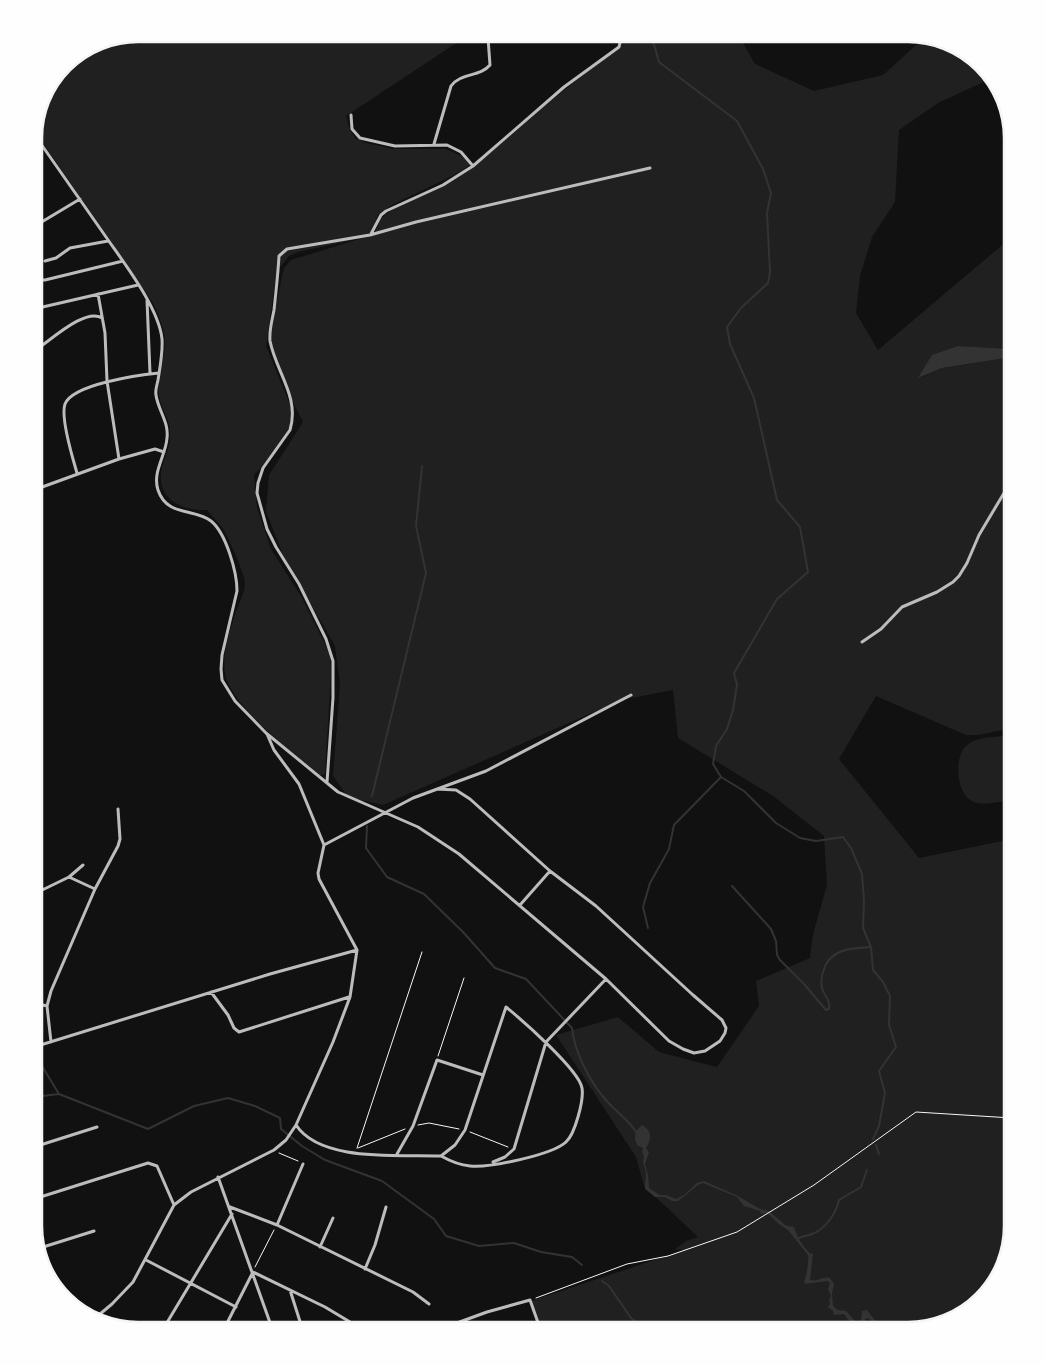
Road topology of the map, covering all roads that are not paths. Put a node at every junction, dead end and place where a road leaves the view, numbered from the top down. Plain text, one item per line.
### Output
1 (488, 43) edge
2 (620, 43) edge
3 (351, 116) dead end
4 (434, 144) junction
5 (43, 147) edge
6 (474, 166) junction
7 (650, 168) dead end
8 (80, 200) junction
9 (43, 221) edge
10 (370, 234) junction
11 (108, 241) junction
12 (45, 261) dead end
13 (123, 261) junction
14 (43, 280) edge
15 (138, 285) junction
16 (98, 294) junction
17 (148, 299) junction
18 (43, 307) edge
19 (102, 318) junction
20 (43, 345) edge
21 (159, 372) junction
22 (150, 374) junction
23 (107, 381) junction
24 (164, 452) junction
25 (119, 459) junction
26 (77, 473) junction
27 (43, 487) edge
28 (1004, 493) edge
29 (862, 642) dead end
30 (631, 695) dead end
31 (266, 733) junction
32 (327, 783) junction
33 (437, 789) junction
34 (118, 809) dead end
35 (386, 812) junction
36 (324, 845) junction
37 (83, 865) dead end
38 (550, 871) junction
39 (69, 876) junction
40 (42, 890) edge
41 (95, 890) junction
42 (520, 905) junction
43 (358, 950) junction
44 (606, 979) junction
45 (211, 992) junction
46 (350, 997) junction
47 (42, 1005) edge
48 (47, 1006) junction
49 (51, 1042) junction
50 (546, 1042) junction
51 (42, 1045) edge
52 (483, 1076) junction
53 (296, 1125) junction
54 (97, 1127) dead end
55 (42, 1144) edge
56 (397, 1154) junction
57 (441, 1156) junction
58 (303, 1164) road end
59 (490, 1164) junction
60 (218, 1177) junction
61 (42, 1196) edge
62 (174, 1205) junction
63 (230, 1207) junction
64 (386, 1207) dead end
65 (232, 1213) junction
66 (333, 1218) dead end
67 (277, 1225) junction
68 (94, 1231) dead end
69 (45, 1247) edge
70 (320, 1247) junction
71 (146, 1260) junction
72 (365, 1269) junction
73 (253, 1272) junction
74 (191, 1282) junction
75 (290, 1290) junction
76 (429, 1304) dead end
77 (236, 1307) junction
78 (100, 1314) edge
79 (167, 1322) edge
80 (228, 1322) edge
81 (270, 1322) edge
82 (300, 1322) edge
83 (352, 1322) edge
84 (459, 1322) edge
85 (538, 1322) edge

1 - 4 street
2 - 6 street
3 - 4 street
4 - 6 street
5 - 8 street
6 - 10 street
7 - 10 street
8 - 9 street
8 - 11 street
10 - 32 street
11 - 12 street
11 - 13 street
13 - 14 street
13 - 15 street
15 - 16 street
15 - 17 street
16 - 18 street
16 - 19 street
17 - 21 street
17 - 22 street
19 - 20 street
19 - 23 street
21 - 22 street
21 - 24 street
22 - 23 street
23 - 25 street
23 - 26 street
24 - 25 street
24 - 31 street
25 - 26 street
26 - 27 street
28 - 29 street
30 - 33 street
31 - 32 street
31 - 36 street
32 - 35 street
33 - 35 street
33 - 38 street
34 - 41 street
35 - 36 street
35 - 42 street
36 - 43 street
37 - 39 street
38 - 42 street
38 - 44 street
39 - 40 street
39 - 41 street
41 - 48 street
42 - 44 street
43 - 45 street
43 - 46 street
44 - 50 street
45 - 46 street
45 - 49 street
46 - 53 street
47 - 48 street
48 - 49 street
49 - 51 street
50 - 52 street
50 - 59 street
50 - 59 street
52 - 56 street
52 - 57 street
53 - 56 street
53 - 60 street
54 - 55 street
56 - 57 street
57 - 59 street
58 - 67 street
60 - 62 street
60 - 63 street
61 - 62 street
62 - 71 street
63 - 65 street
63 - 67 street
64 - 72 street
65 - 73 street
65 - 74 street
66 - 70 street
67 - 70 street
68 - 69 street
70 - 72 street
71 - 74 street
71 - 78 street
72 - 76 street
73 - 75 street
73 - 77 street
73 - 81 street
74 - 77 street
74 - 79 street
75 - 82 street
75 - 83 street
77 - 80 street
84 - 85 street

